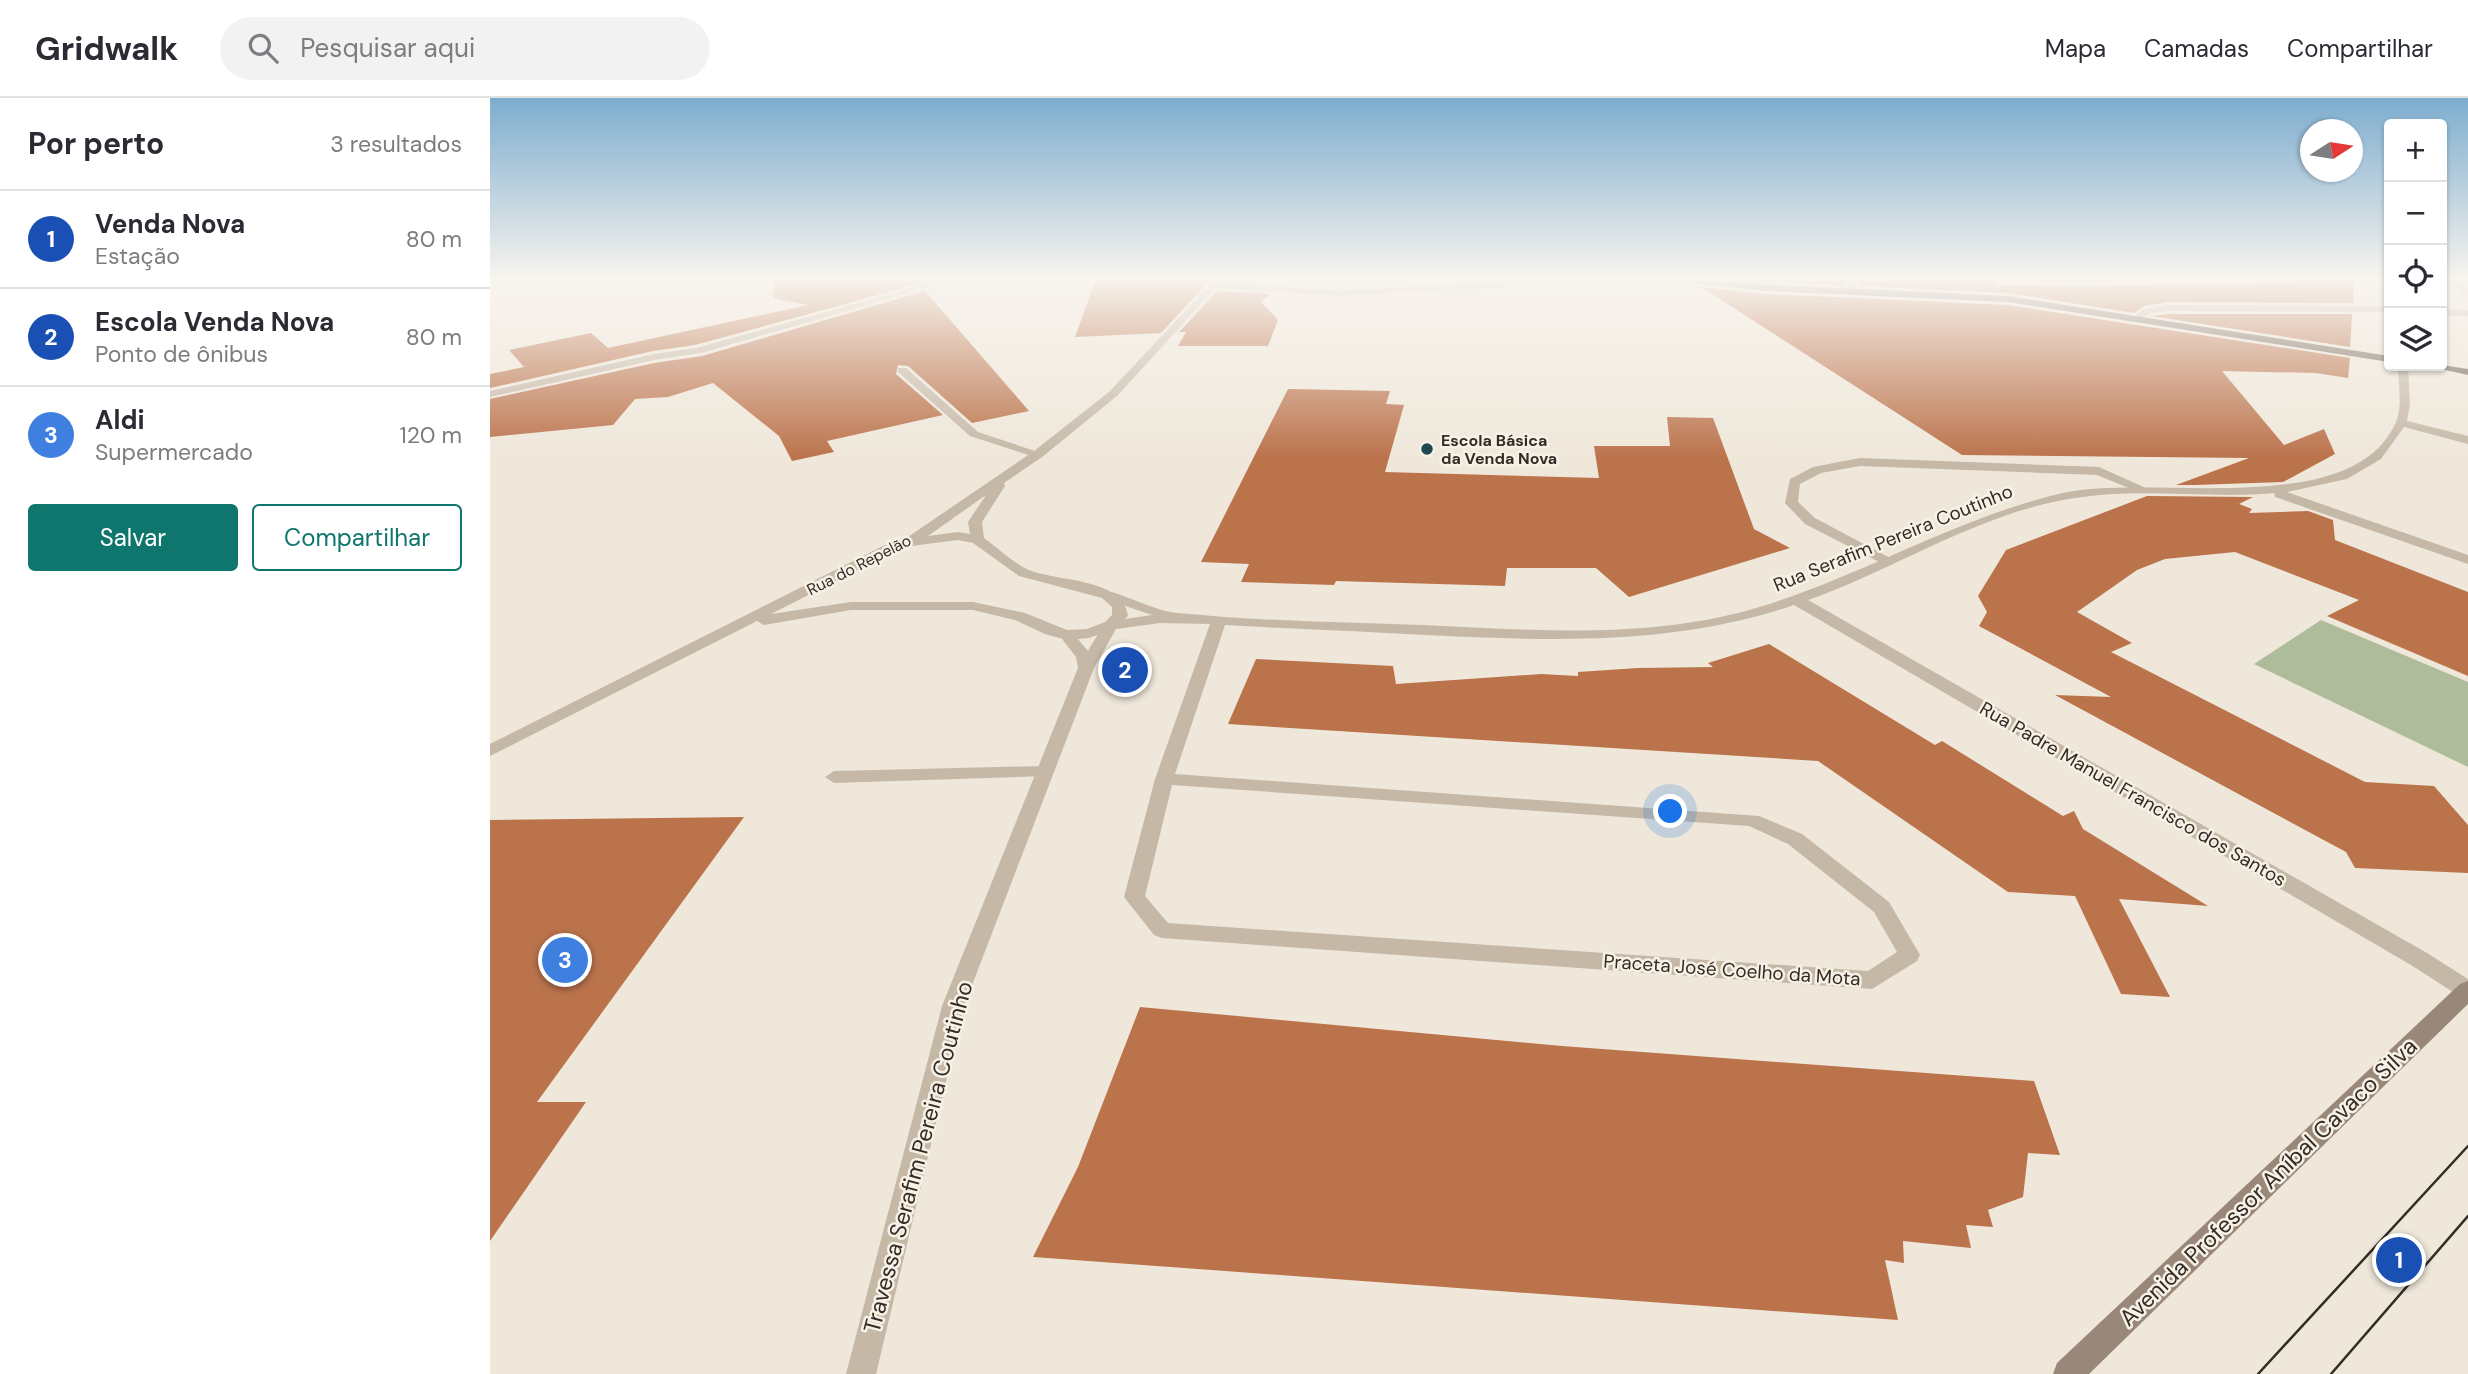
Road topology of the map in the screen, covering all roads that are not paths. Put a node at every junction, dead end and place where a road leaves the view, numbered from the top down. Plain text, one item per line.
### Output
1 (741, 339) edge
2 (1164, 339) edge
3 (2260, 339) edge
4 (2384, 358) edge
5 (2447, 368) edge
6 (902, 370) dead end
7 (2403, 371) edge
8 (2468, 372) edge
9 (490, 394) edge
10 (2402, 423) junction
11 (2468, 440) edge
12 (1038, 454) junction
13 (1017, 469) junction
14 (2140, 488) junction
15 (2277, 493) junction
16 (977, 540) junction
17 (910, 542) junction
18 (2467, 559) edge
19 (1887, 562) junction
20 (855, 568) junction
21 (1107, 595) junction
22 (1797, 600) junction
23 (875, 605) junction
24 (1192, 618) junction
25 (1219, 620) junction
26 (1110, 625) junction
27 (724, 633) junction
28 (1067, 635) junction
29 (1086, 668) junction
30 (490, 751) edge
31 (1044, 772) junction
32 (835, 777) dead end
33 (1164, 779) junction
34 (2468, 990) edge
35 (861, 1374) edge
36 (2068, 1374) edge

1 - 9 street
2 - 12 street, Rua do Repelão
3 - 4 main road
5 - 8 main road
6 - 12 street
7 - 10 street
10 - 11 street
10 - 15 street, Rua Serafim Pereira Coutinho
12 - 13 street, Rua do Repelão
13 - 16 street
13 - 17 street, Rua do Repelão
14 - 15 street, Rua Serafim Pereira Coutinho
14 - 19 street, Rua Serafim Pereira Coutinho
14 - 19 street
15 - 18 street
16 - 17 street
16 - 21 street, Rua Serafim Pereira Coutinho
17 - 20 street, Rua do Repelão
19 - 22 street, Rua Serafim Pereira Coutinho
20 - 23 street
20 - 27 street, Rua do Repelão
21 - 24 street, Rua Serafim Pereira Coutinho
21 - 26 street
22 - 25 street, Rua Serafim Pereira Coutinho
22 - 34 street, Rua Padre Manuel Francisco dos Santos
23 - 27 street
23 - 28 street
24 - 25 street, Rua Serafim Pereira Coutinho
24 - 26 street, Rua Serafim Pereira Coutinho
25 - 33 street, Praceta José Coelho da Mota
26 - 28 street, Rua Serafim Pereira Coutinho
26 - 29 street, Travessa Serafim Pereira Coutinho
27 - 30 street, Rua do Repelão
28 - 29 street
29 - 31 street, Travessa Serafim Pereira Coutinho
31 - 32 street
31 - 35 street, Travessa Serafim Pereira Coutinho
33 - 33 street, Praceta José Coelho da Mota
34 - 36 main road, Avenida Professor Aníbal Cavaco Silva

